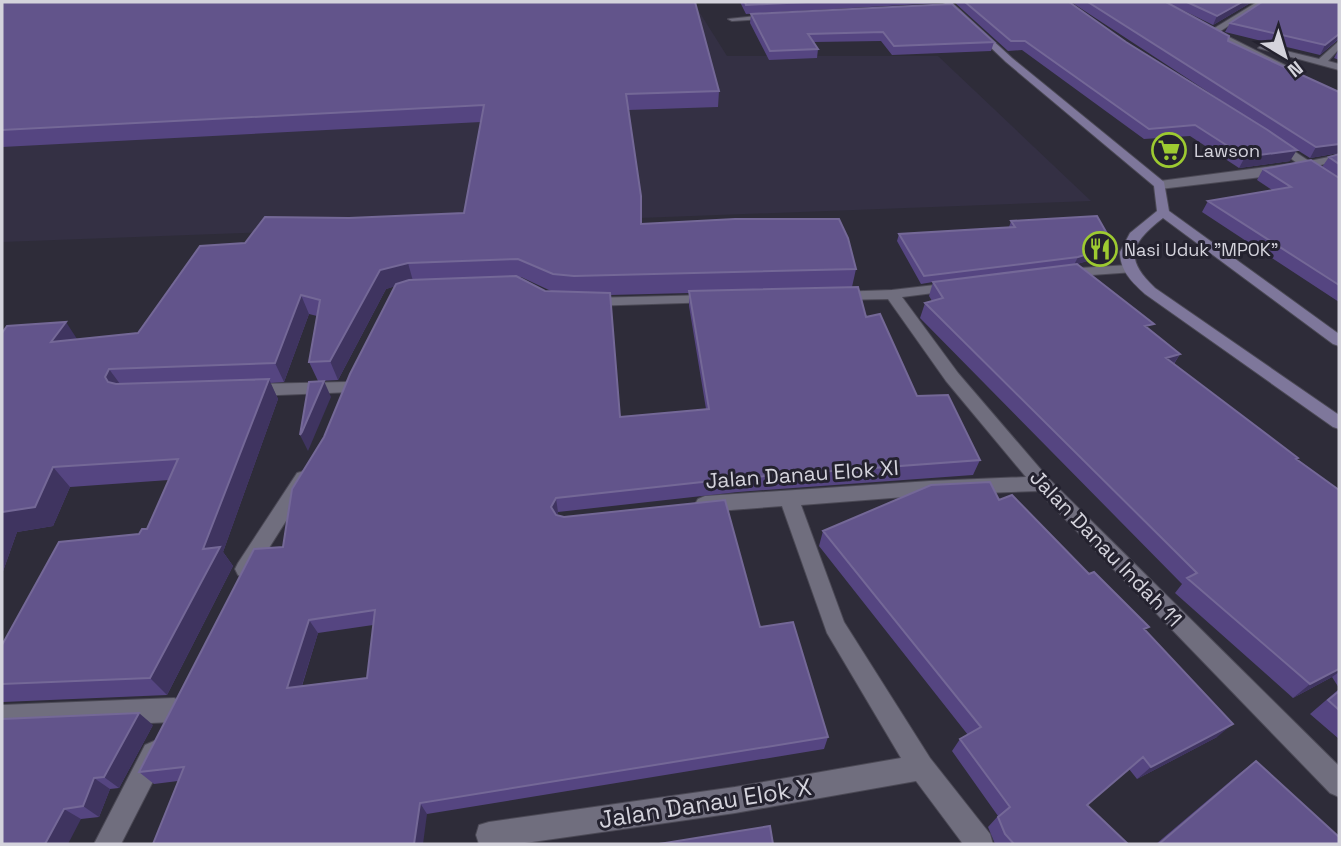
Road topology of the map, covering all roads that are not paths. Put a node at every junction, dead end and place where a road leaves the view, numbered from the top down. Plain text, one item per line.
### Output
1 (1262, 2) edge
2 (948, 5) edge
3 (786, 16) edge
4 (732, 19) dead end
5 (1201, 27) edge
6 (1212, 33) junction
7 (1231, 41) junction
8 (1339, 44) edge
9 (1321, 63) junction
10 (1339, 67) edge
11 (1292, 72) edge
12 (1266, 135) edge
13 (1339, 159) edge
14 (1306, 166) junction
15 (1160, 185) junction
16 (1339, 188) edge
17 (1163, 212) junction
18 (1129, 269) junction
19 (1048, 275) edge
20 (970, 285) edge
21 (892, 294) junction
22 (823, 296) edge
23 (726, 299) edge
24 (576, 302) edge
25 (1339, 341) edge
26 (237, 391) edge
27 (337, 412) edge
28 (1339, 423) edge
29 (315, 460) edge
30 (1041, 484) junction
31 (789, 497) junction
32 (685, 506) edge
33 (236, 586) edge
34 (185, 688) edge
35 (2, 717) edge
36 (167, 725) junction
37 (921, 767) junction
38 (1339, 784) edge
39 (489, 835) dead end
40 (107, 844) edge
41 (980, 844) edge

1 - 6 street
2 - 15 street
3 - 4 street
5 - 6 street
6 - 7 street
7 - 9 street
7 - 11 street
8 - 9 street
9 - 10 street
12 - 14 street
13 - 14 street
14 - 15 street
14 - 16 street
15 - 17 street
17 - 18 street
17 - 25 street
18 - 19 street
18 - 28 street
20 - 21 street
21 - 22 street
21 - 30 street, Jalan Danau Indah 11
23 - 24 street
26 - 27 street
29 - 33 street
30 - 31 street, Jalan Danau Elok XI
30 - 38 street, Jalan Danau Indah 11
31 - 32 street, Jalan Danau Elok XI
31 - 37 street
34 - 36 street
35 - 36 street
36 - 40 street
37 - 39 street, Jalan Danau Elok X
37 - 41 street

